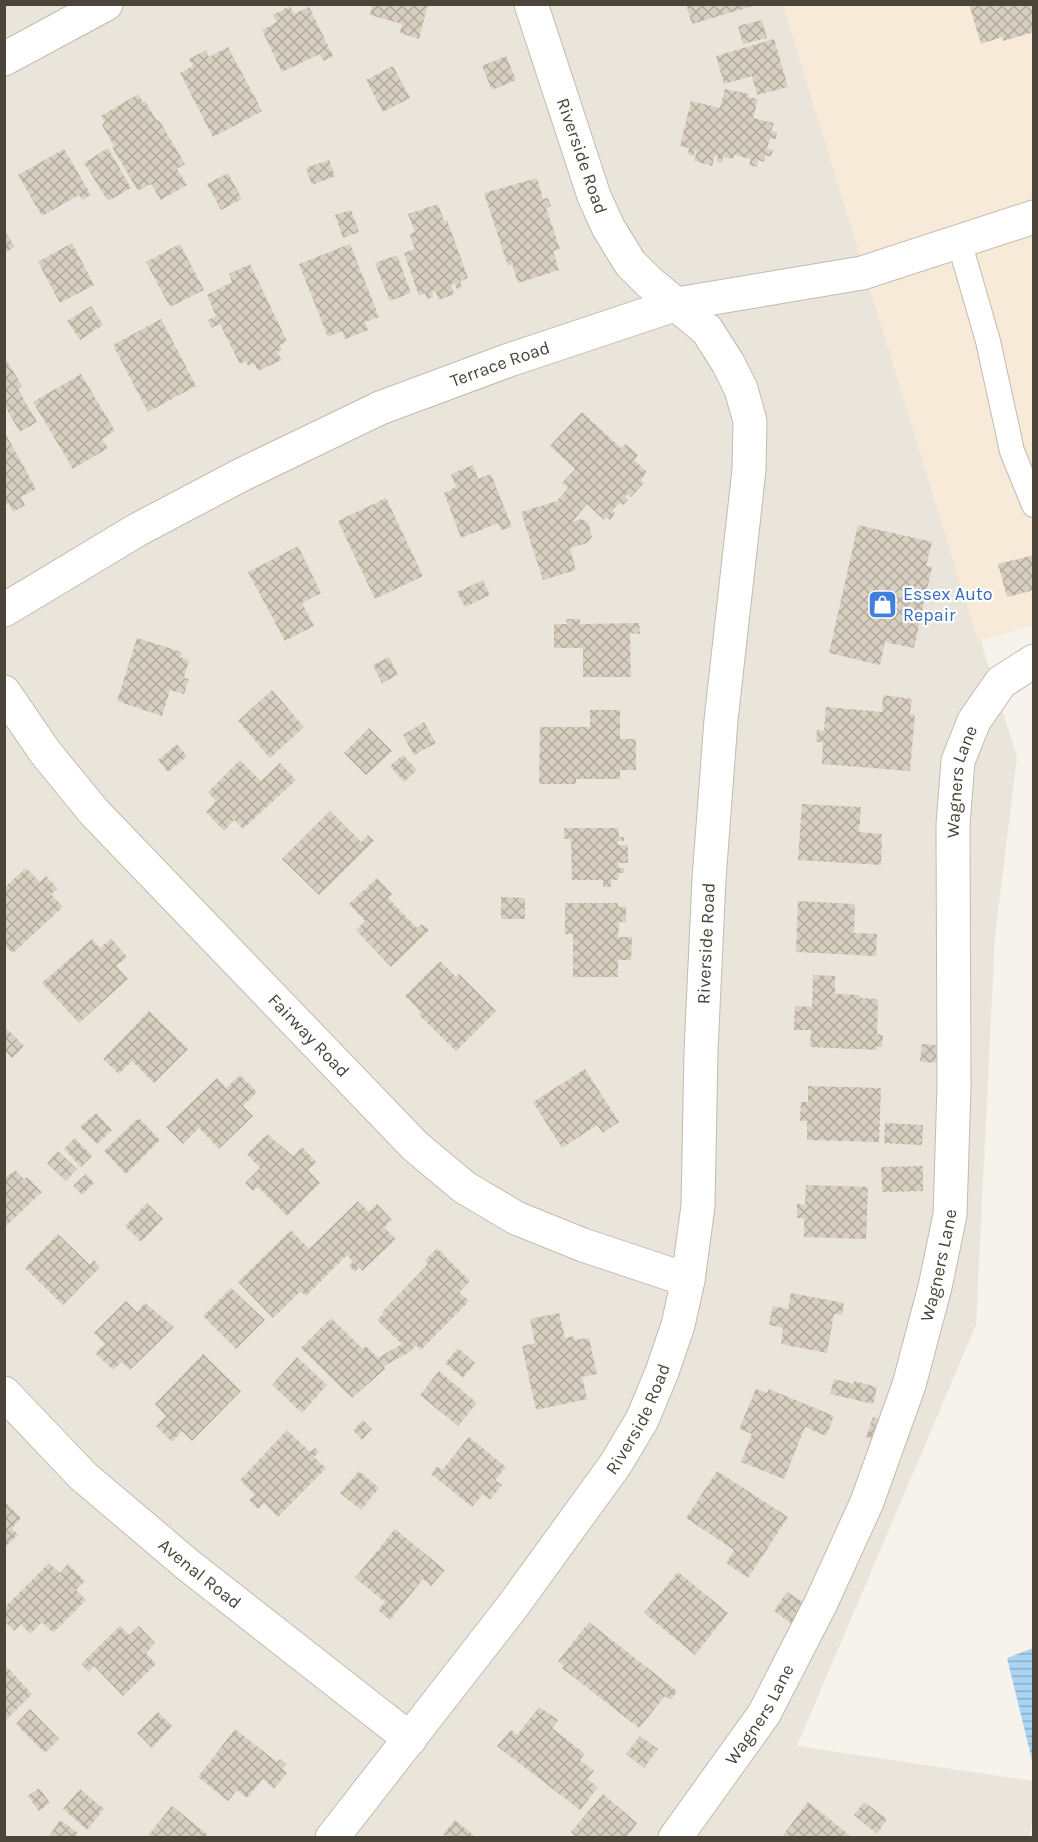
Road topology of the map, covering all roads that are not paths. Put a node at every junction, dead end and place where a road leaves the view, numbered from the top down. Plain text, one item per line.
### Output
1 (106, 4) edge
2 (531, 4) edge
3 (4, 59) edge
4 (1034, 217) edge
5 (959, 241) junction
6 (677, 304) junction
7 (1034, 505) edge
8 (4, 610) edge
9 (1034, 661) edge
10 (4, 692) edge
11 (688, 1280) junction
12 (4, 1394) edge
13 (410, 1739) junction
14 (332, 1838) edge
15 (675, 1838) edge

1 - 3 street
2 - 6 street, Riverside Road
4 - 5 street, Terrace Road
5 - 6 street, Terrace Road
5 - 7 lane
6 - 8 street, Terrace Road
6 - 11 street, Riverside Road
9 - 15 street, Wagners Lane
10 - 11 street, Fairway Road
11 - 13 street, Riverside Road
12 - 13 street, Avenal Road
13 - 14 street, Riverside Road

